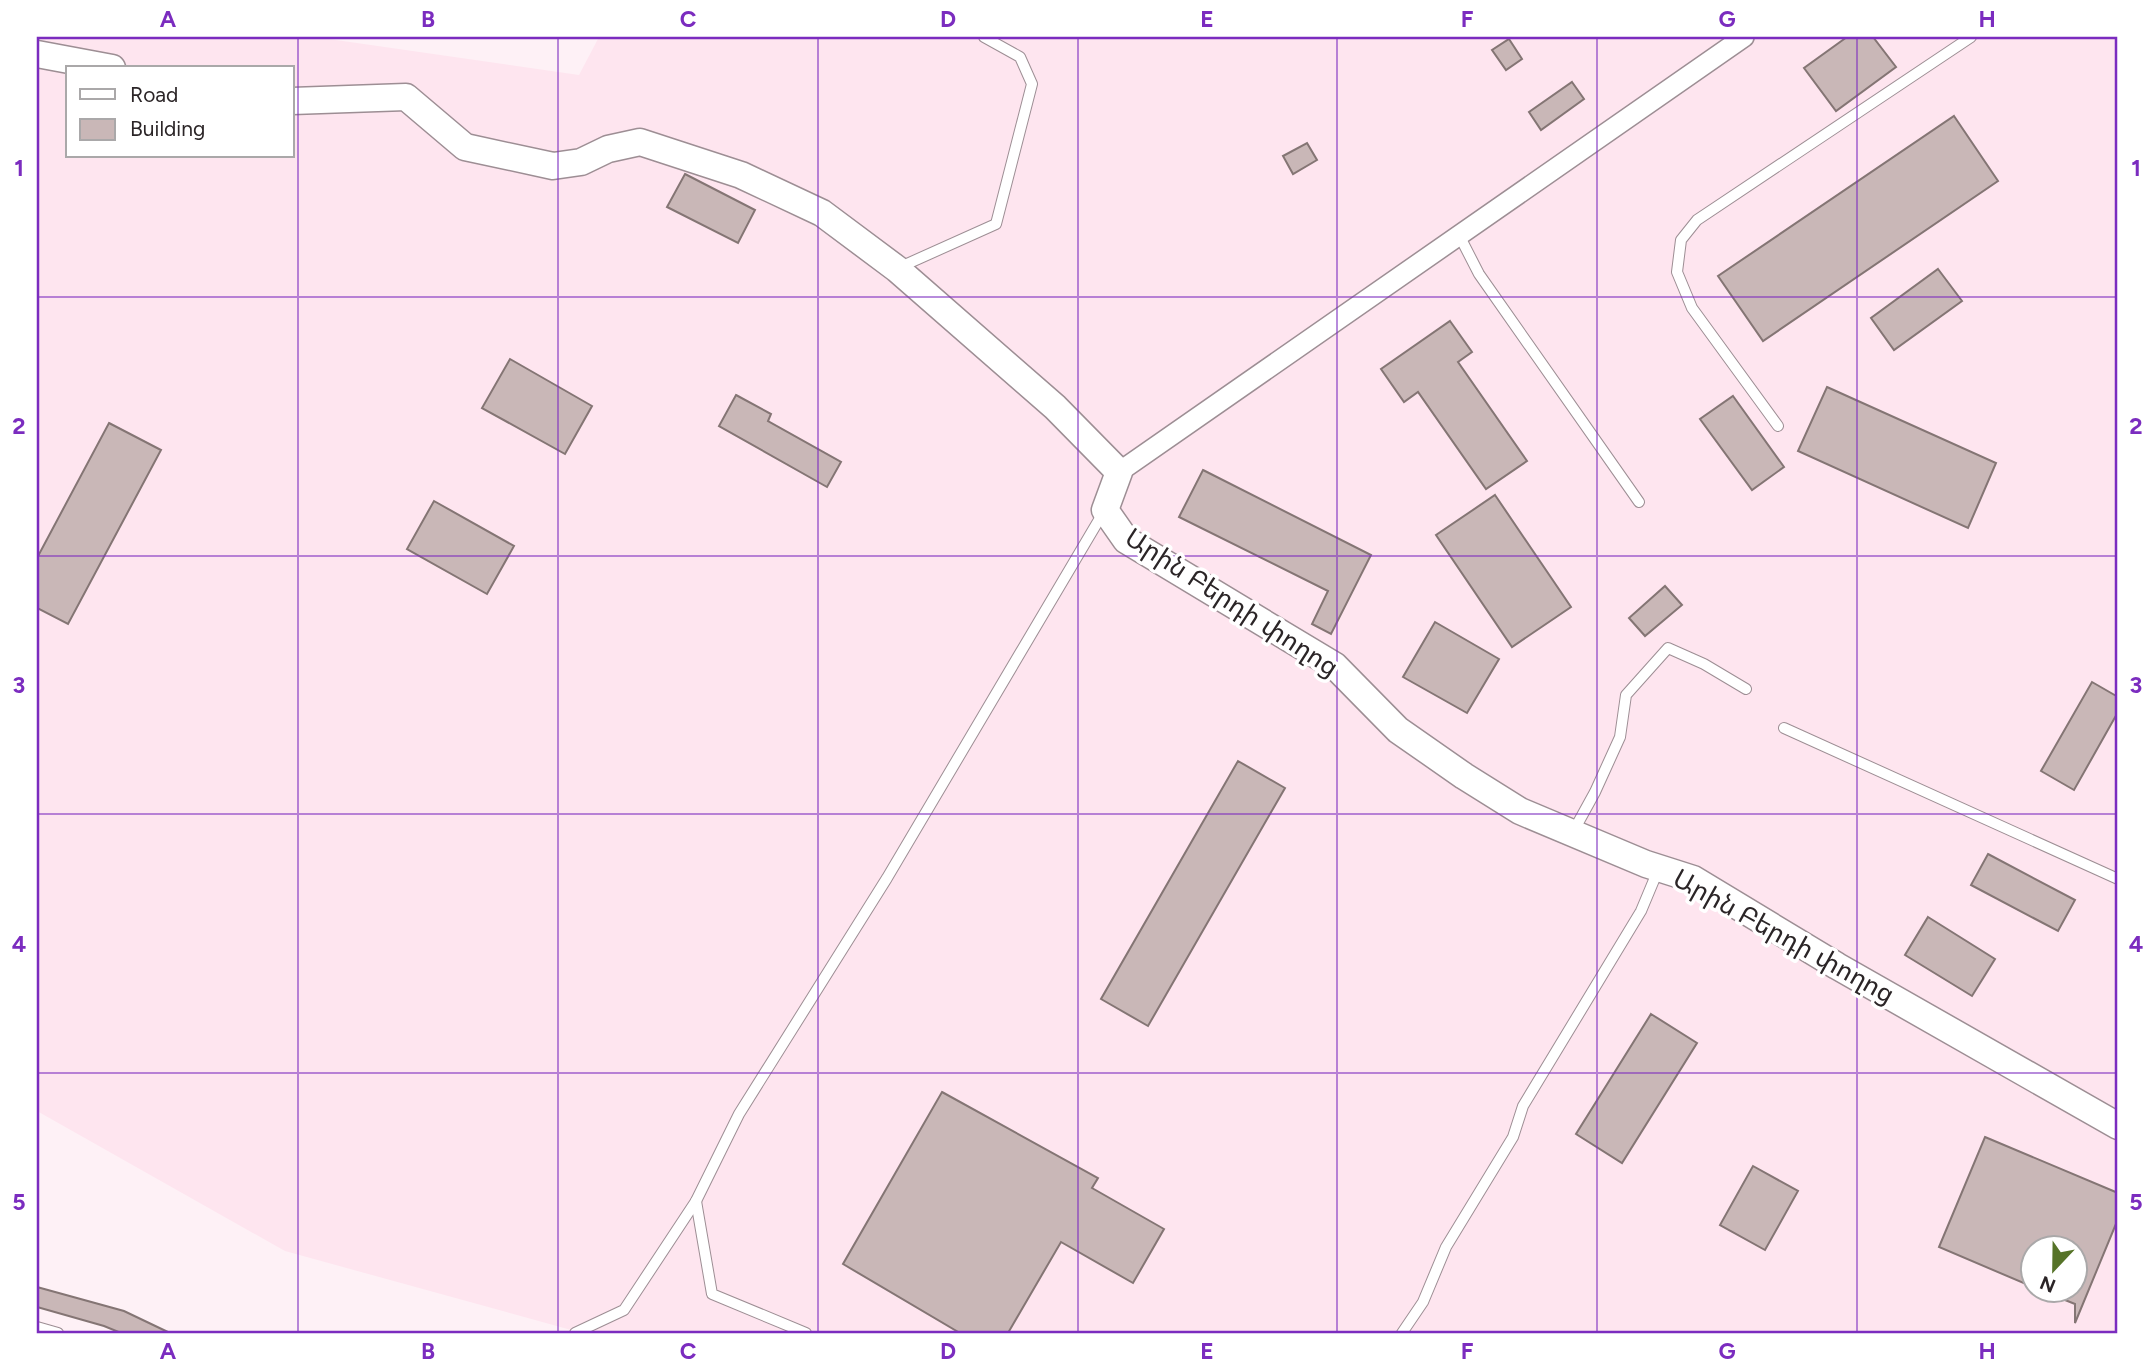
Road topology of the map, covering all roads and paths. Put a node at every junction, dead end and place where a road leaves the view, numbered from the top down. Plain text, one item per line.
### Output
1 (984, 37) edge
2 (1744, 37) edge
3 (1971, 37) edge
4 (37, 54) edge
5 (101, 66) edge
6 (294, 101) edge
7 (1459, 235) junction
8 (897, 269) junction
9 (1778, 426) dead end
10 (1119, 472) junction
11 (1639, 502) dead end
12 (1105, 510) junction
13 (1746, 689) dead end
14 (1784, 728) dead end
15 (1573, 833) junction
16 (1659, 868) junction
17 (2118, 879) edge
18 (2118, 1126) edge
19 (696, 1201) junction
20 (37, 1326) edge
21 (58, 1333) edge
22 (575, 1333) edge
23 (806, 1333) edge
24 (1402, 1333) edge

1 - 8 lane
2 - 7 street
3 - 9 lane
4 - 5 street
6 - 8 street
7 - 10 street
7 - 11 lane
8 - 10 street
10 - 12 street, Արին Բերդի փողոց
12 - 15 street, Արին Բերդի փողոց
12 - 19 lane
13 - 15 lane
14 - 17 lane
15 - 16 street, Արին Բերդի փողոց
16 - 18 street, Արին Բերդի փողոց
16 - 24 lane
19 - 22 lane
19 - 23 lane
20 - 21 lane

